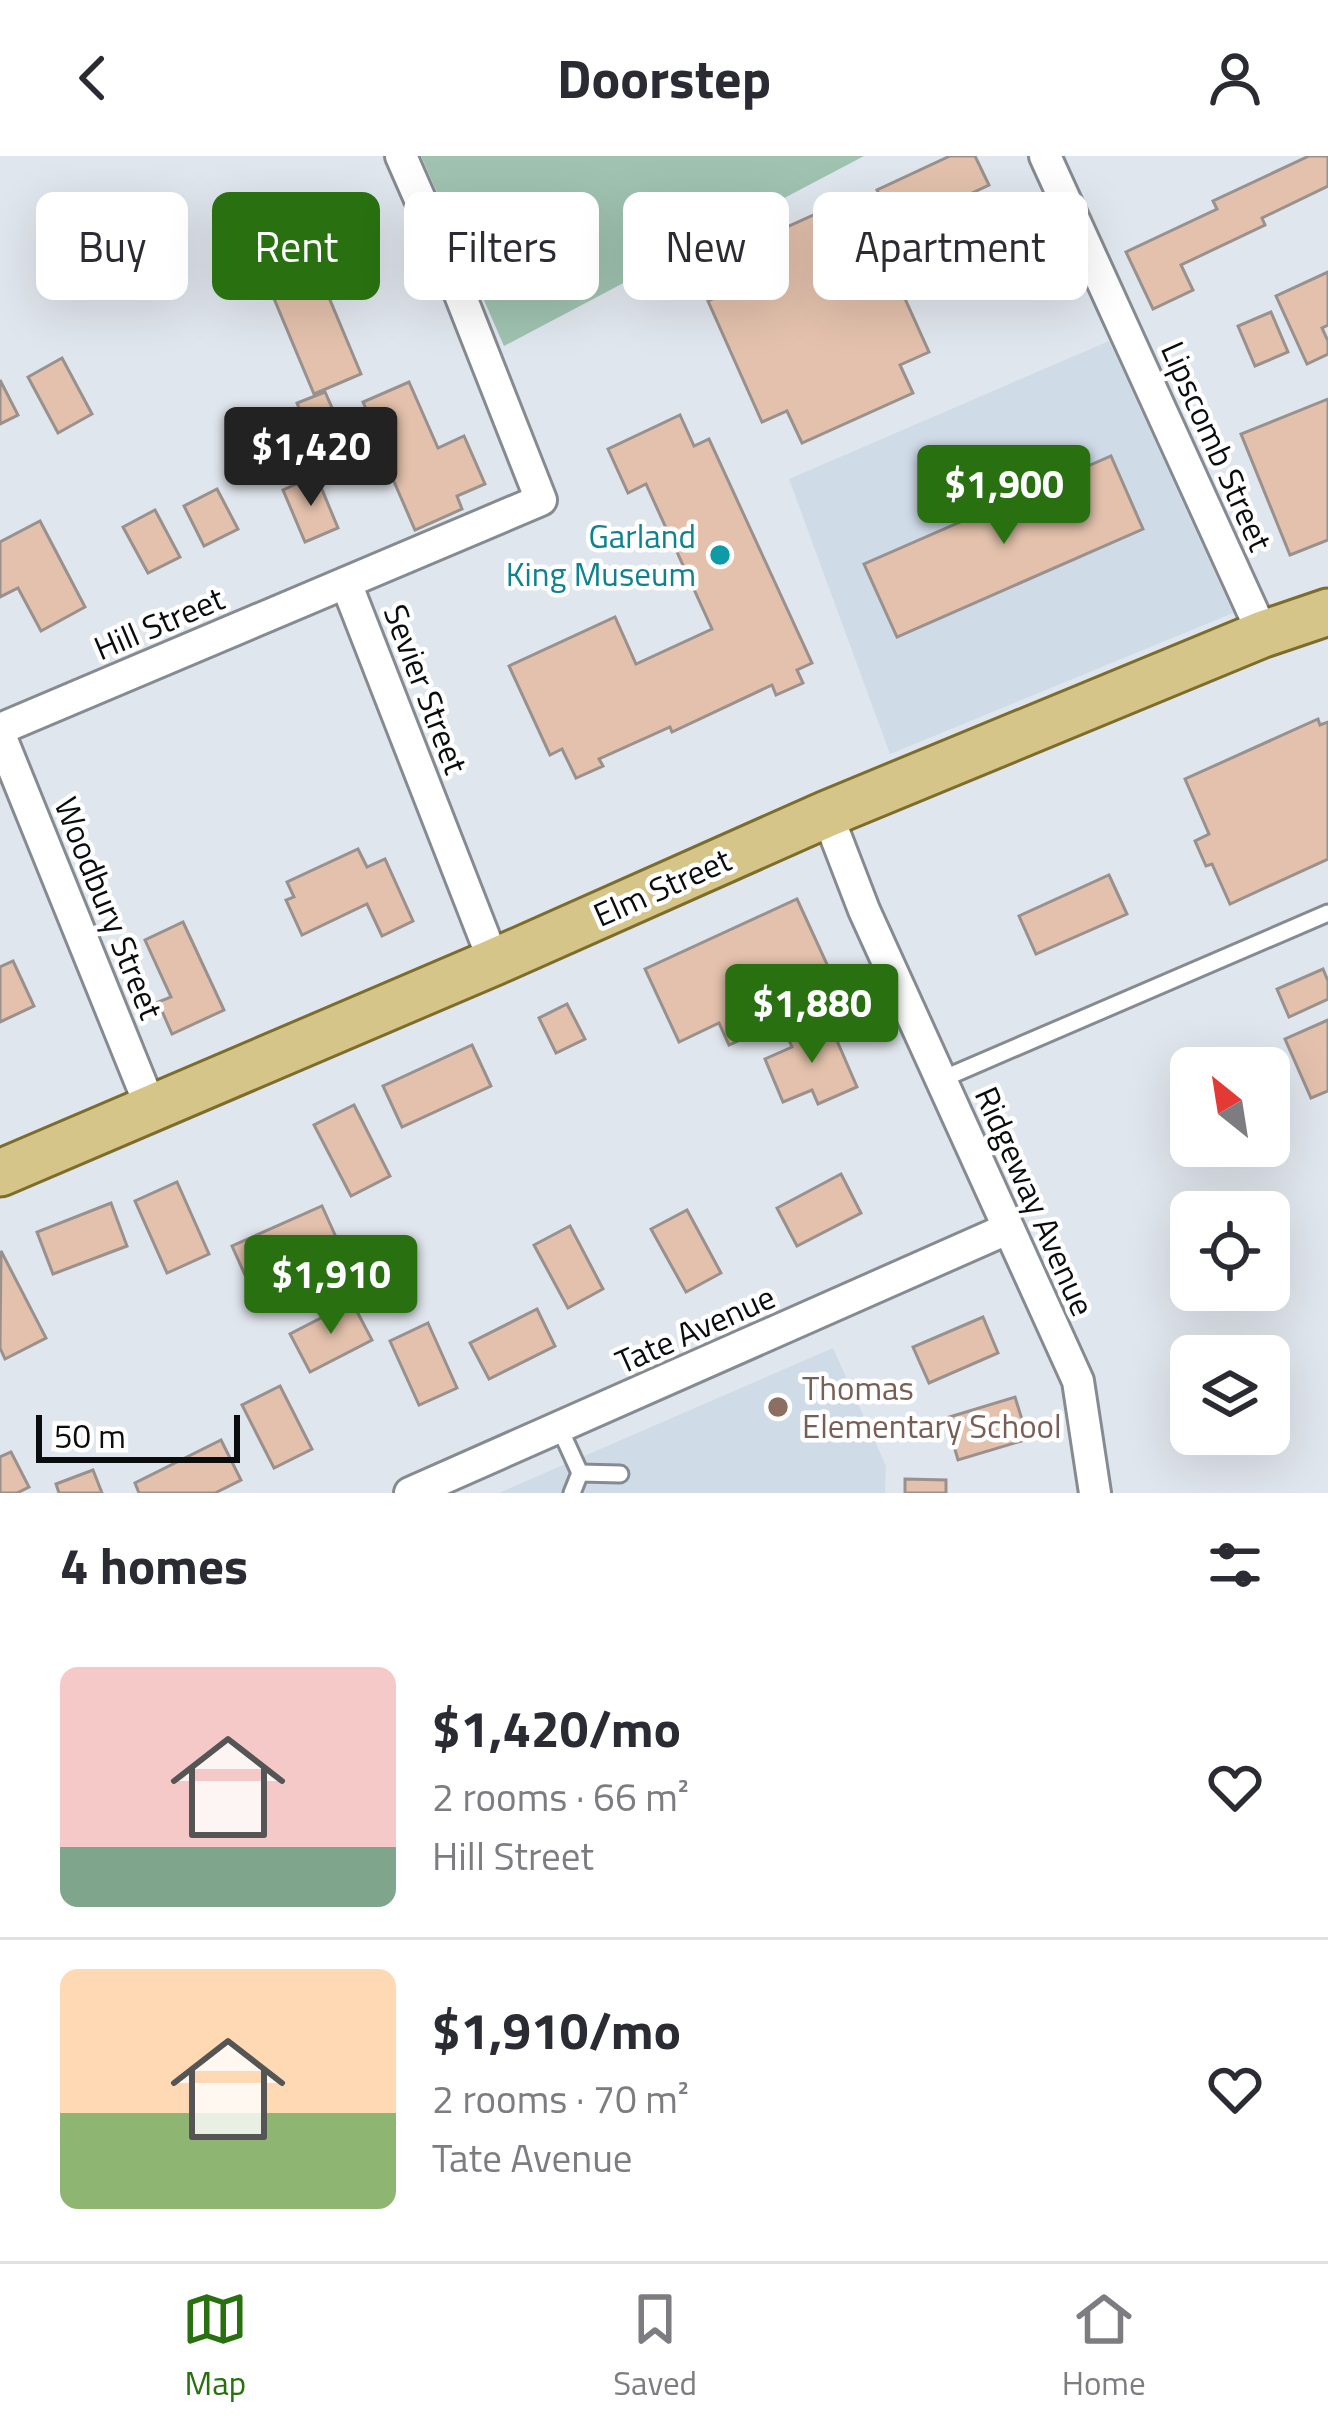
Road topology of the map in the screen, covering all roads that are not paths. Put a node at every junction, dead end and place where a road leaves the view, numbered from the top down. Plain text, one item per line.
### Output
1 (401, 156) edge
2 (1046, 156) edge
3 (346, 583) junction
4 (1328, 612) edge
5 (1263, 634) junction
6 (0, 732) edge
7 (827, 814) junction
8 (1328, 914) edge
9 (494, 962) junction
10 (940, 1080) junction
11 (151, 1108) junction
12 (0, 1173) edge
13 (1007, 1229) junction
14 (560, 1429) junction
15 (580, 1473) junction
16 (620, 1474) dead end
17 (410, 1493) edge
18 (572, 1493) edge
19 (1095, 1493) edge

1 - 3 street, Sevier Street
2 - 5 street, Lipscomb Street
3 - 6 street, Hill Street
3 - 9 street, Sevier Street
4 - 5 main road, Elm Street
5 - 7 main road, Elm Street
6 - 11 street, Woodbury Street
7 - 9 main road, Elm Street
7 - 10 street, Ridgeway Avenue
8 - 10 lane
9 - 11 main road, Elm Street
10 - 13 street, Ridgeway Avenue
11 - 12 main road, Elm Street
13 - 14 street, Tate Avenue
13 - 19 street, Ridgeway Avenue
14 - 15 lane
14 - 17 street, Tate Avenue
15 - 16 lane
15 - 18 lane

